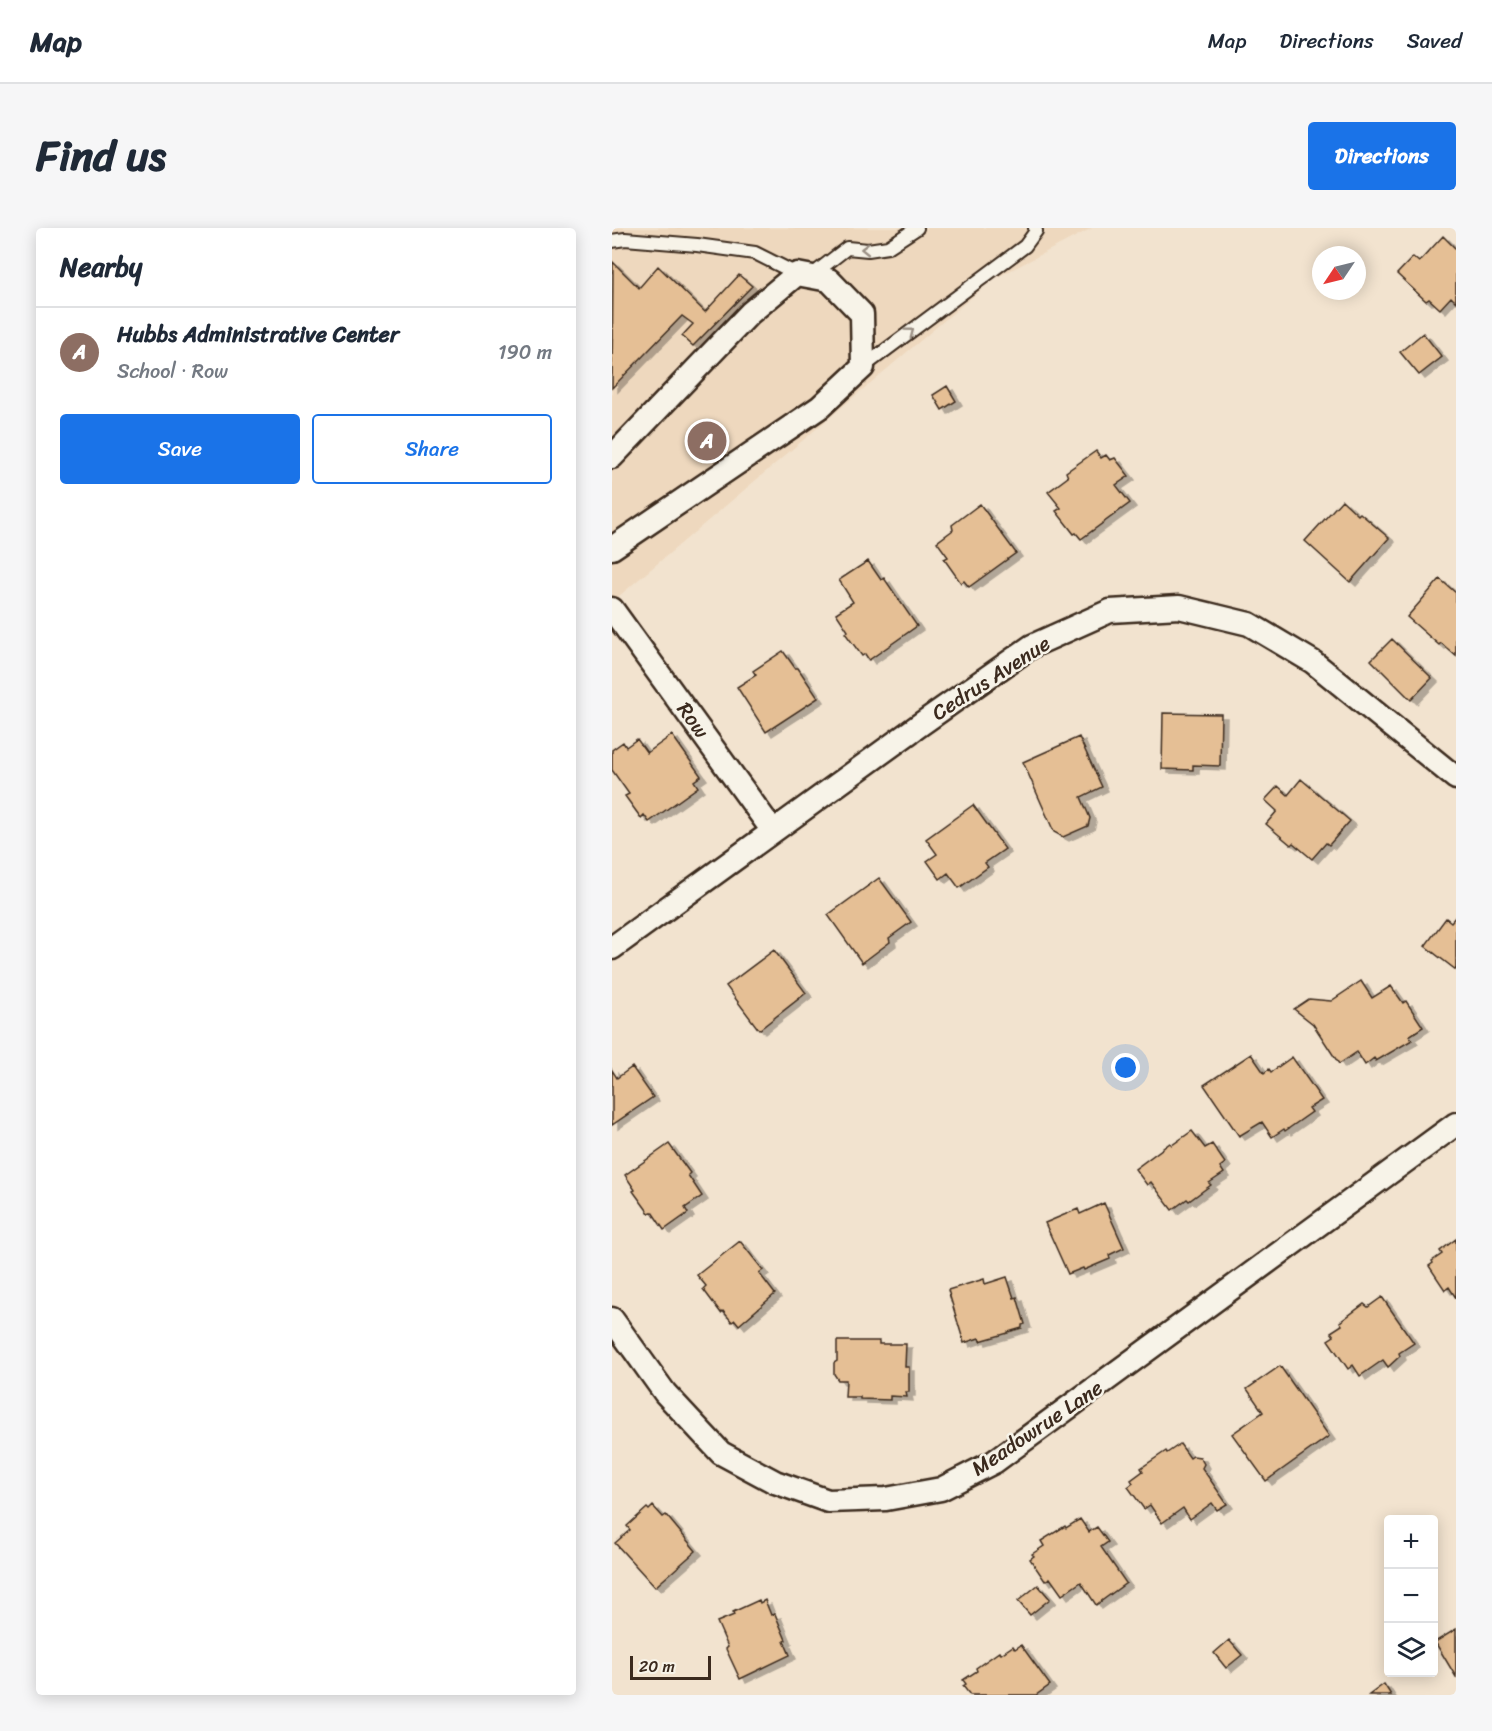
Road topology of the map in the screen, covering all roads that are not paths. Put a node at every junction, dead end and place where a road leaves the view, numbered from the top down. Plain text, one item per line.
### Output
1 (917, 228) edge
2 (1035, 228) edge
3 (612, 241) edge
4 (804, 275) junction
5 (863, 367) junction
6 (612, 457) edge
7 (612, 548) edge
8 (612, 609) edge
9 (1456, 778) edge
10 (773, 831) junction
11 (612, 948) edge
12 (1456, 1124) edge
13 (612, 1319) edge

1 -> 4 lane
5 -> 2 lane
3 - 4 lane
4 - 5 street
4 - 6 street
5 - 7 street
8 - 10 street, Row
9 - 10 street, Cedrus Avenue
10 - 11 street, Cedrus Avenue
12 - 13 street, Meadowrue Lane

